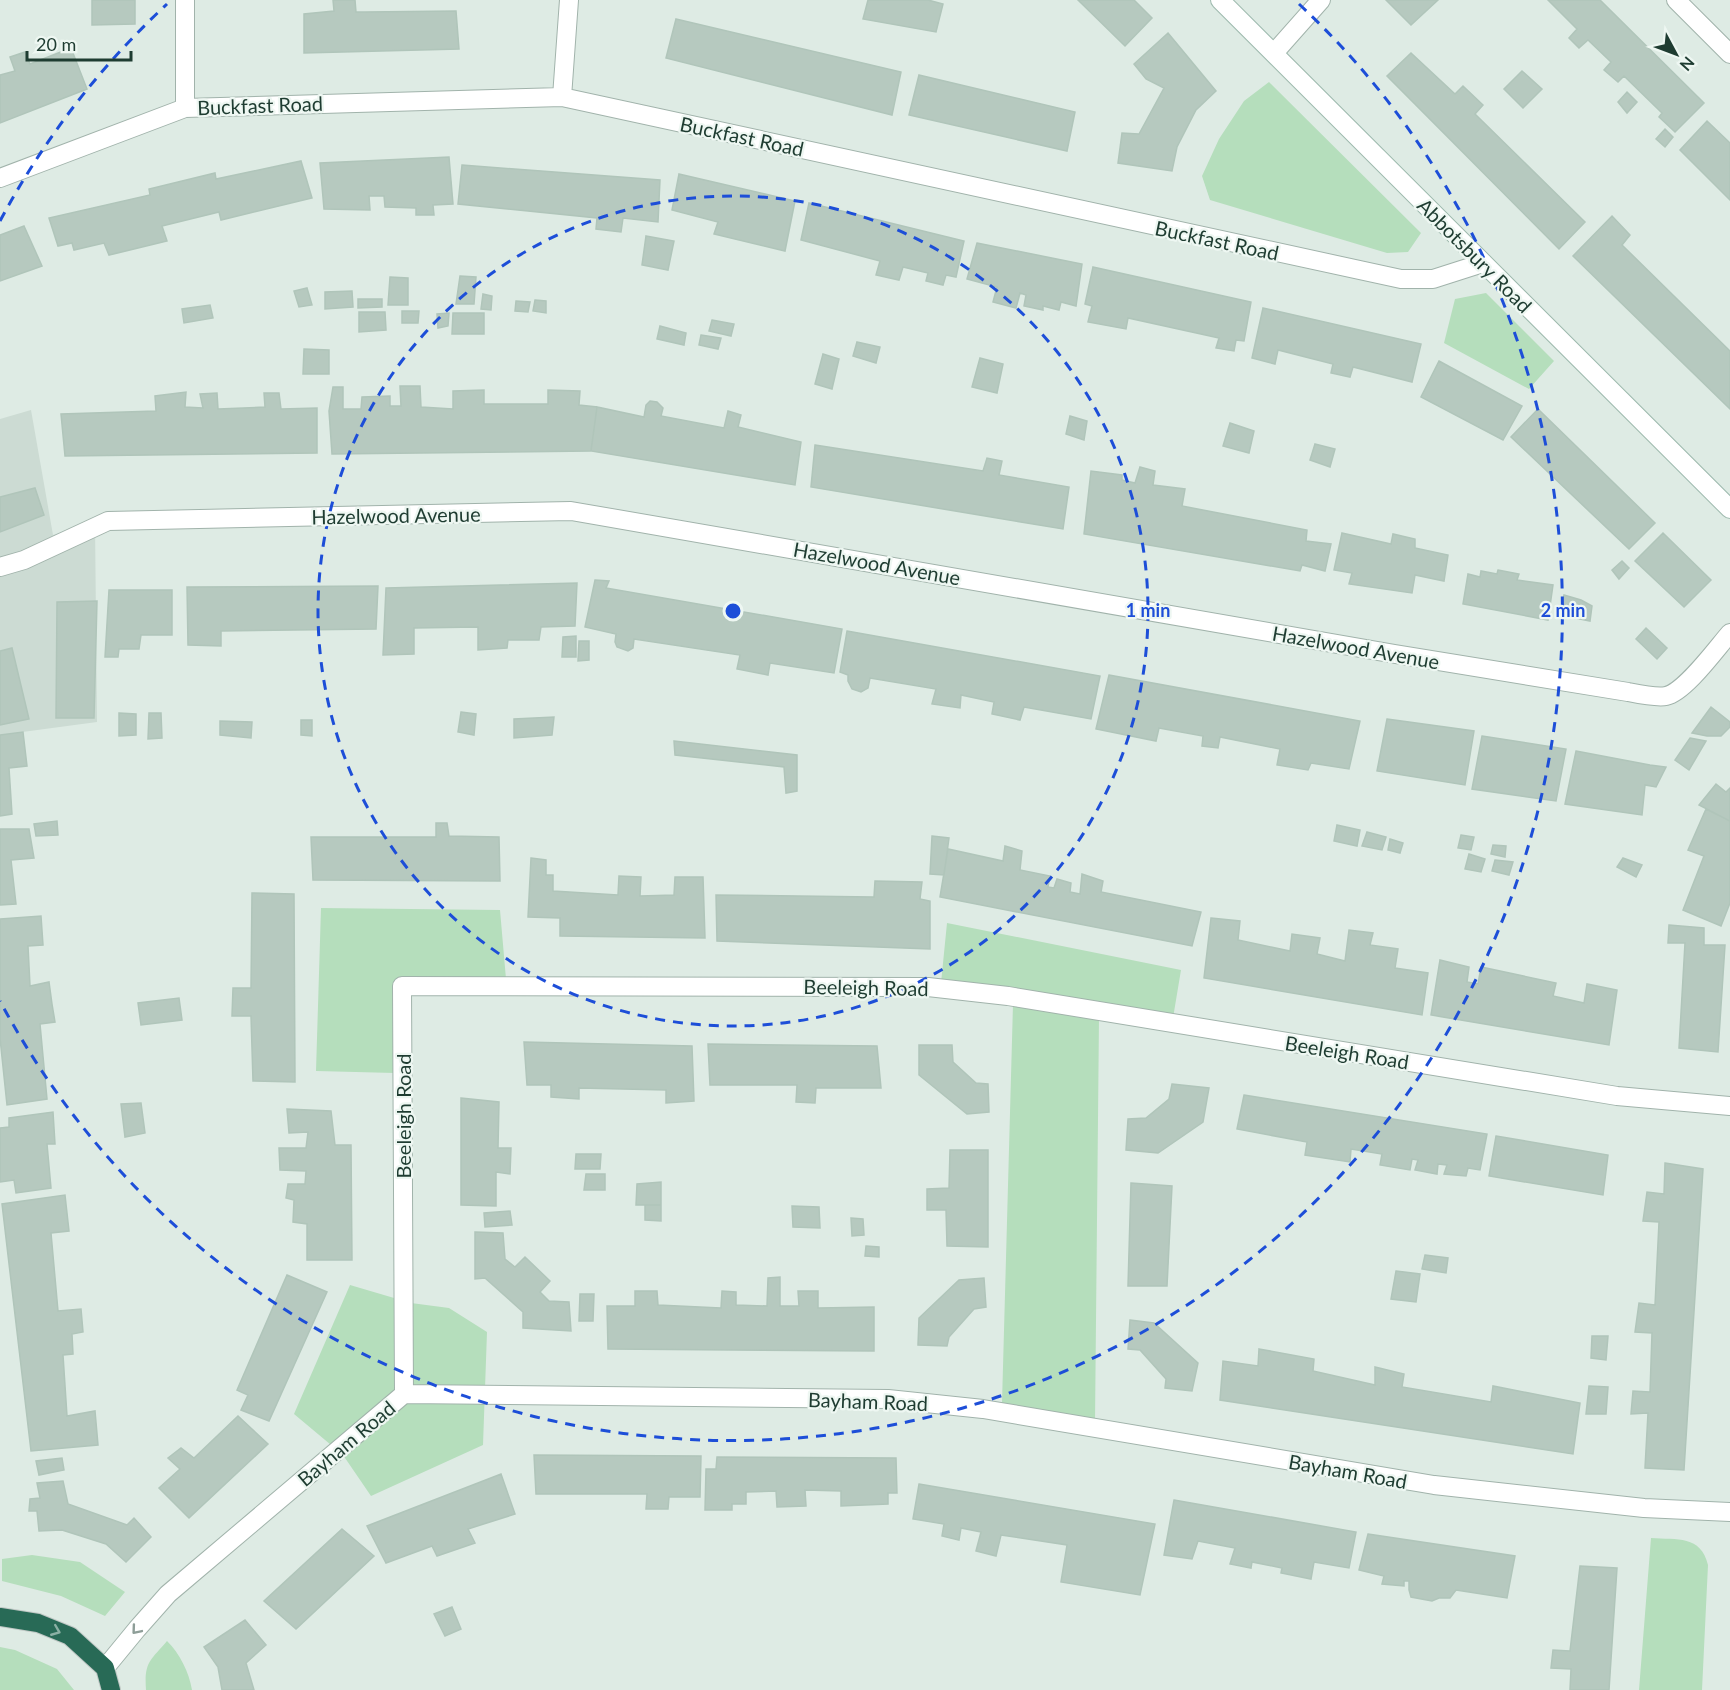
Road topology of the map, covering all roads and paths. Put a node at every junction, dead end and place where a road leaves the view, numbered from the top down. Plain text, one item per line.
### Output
1 (185, 0) edge
2 (569, 0) edge
3 (1220, 0) edge
4 (1321, 0) edge
5 (1676, 0) edge
6 (1274, 53) junction
7 (1730, 54) edge
8 (562, 97) junction
9 (185, 108) junction
10 (0, 178) edge
11 (1483, 263) junction
12 (1730, 509) edge
13 (0, 567) edge
14 (1730, 633) edge
15 (1730, 1106) edge
16 (404, 1394) junction
17 (1730, 1512) edge
18 (0, 1617) edge
19 (105, 1668) junction
20 (111, 1690) edge

1 - 9 street
2 - 8 street
3 - 6 street, Abbotsbury Road
4 - 6 street
5 - 7 street
6 - 11 street, Abbotsbury Road
8 - 9 street, Buckfast Road
8 - 11 street, Buckfast Road
9 - 10 street, Buckfast Road
11 - 12 street, Abbotsbury Road
13 - 14 street, Hazelwood Avenue
15 - 16 street, Beeleigh Road
16 - 17 street, Bayham Road
16 -> 19 street, Bayham Road
18 -> 19 highway
19 - 20 highway

